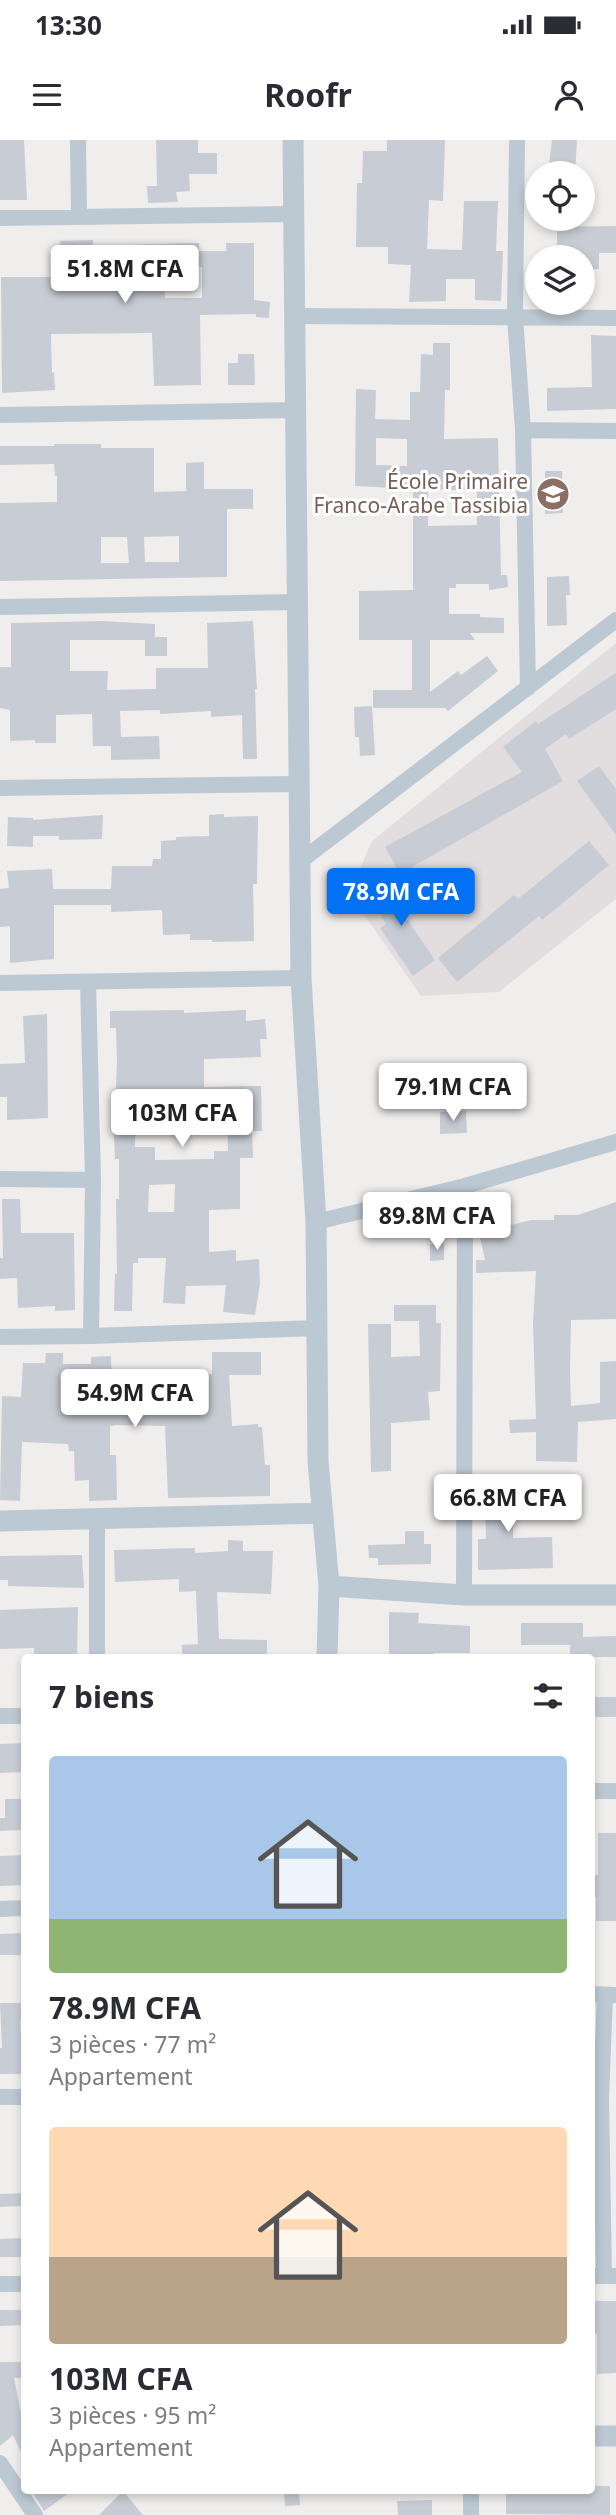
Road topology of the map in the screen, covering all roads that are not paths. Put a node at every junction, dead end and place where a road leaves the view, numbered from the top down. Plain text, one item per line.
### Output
1 (78, 140) edge
2 (293, 140) edge
3 (517, 140) edge
4 (294, 214) junction
5 (79, 217) junction
6 (0, 218) edge
7 (294, 316) junction
8 (515, 317) junction
9 (616, 318) edge
10 (296, 410) junction
11 (0, 415) edge
12 (523, 430) junction
13 (616, 431) edge
14 (298, 602) junction
15 (0, 607) edge
16 (616, 620) edge
17 (528, 688) junction
18 (300, 784) junction
19 (0, 788) edge
20 (302, 860) junction
21 (301, 978) junction
22 (88, 982) junction
23 (0, 983) edge
24 (616, 1142) edge
25 (0, 1179) edge
26 (93, 1180) junction
27 (465, 1186) junction
28 (316, 1222) junction
29 (317, 1328) junction
30 (91, 1336) junction
31 (0, 1337) edge
32 (323, 1513) junction
33 (97, 1519) junction
34 (0, 1521) edge
35 (329, 1586) junction
36 (464, 1595) junction
37 (616, 1595) edge
38 (97, 1654) edge
39 (327, 1654) edge
40 (0, 1716) edge
41 (21, 1716) edge
42 (595, 1791) edge
43 (616, 1791) edge
44 (21, 1908) edge
45 (0, 1909) edge
46 (604, 1995) edge
47 (0, 2097) edge
48 (21, 2097) edge
49 (596, 2099) edge
50 (604, 2276) edge
51 (0, 2284) edge
52 (21, 2284) edge
53 (595, 2436) edge
54 (616, 2436) edge
55 (0, 2463) edge
56 (471, 2494) edge
57 (35, 2515) edge
58 (471, 2515) edge

1 - 5 street
2 - 4 street
3 - 8 street
4 - 5 street
4 - 7 street
5 - 6 street
7 - 8 street
7 - 10 street
8 - 9 street
8 - 12 street
10 - 11 street
10 - 14 street
12 - 13 street
12 - 17 street
14 - 15 street
14 - 18 street
16 - 17 street
17 - 20 street
18 - 19 street
18 - 20 street
20 - 21 street
21 - 22 street
21 - 28 street
22 - 23 street
22 - 26 street
24 - 27 street
25 - 26 street
26 - 30 street
27 - 28 street
27 - 36 street
28 - 29 street
29 - 30 street
29 - 32 street
30 - 31 street
32 - 33 street
32 - 35 street
33 - 34 street
33 - 38 street
35 - 36 street
35 - 39 street
36 - 37 street
40 - 41 street
42 - 43 street
44 - 45 street
46 - 49 street
47 - 48 street
49 - 50 street
51 - 52 street
53 - 54 street
55 - 57 street
56 - 58 street

